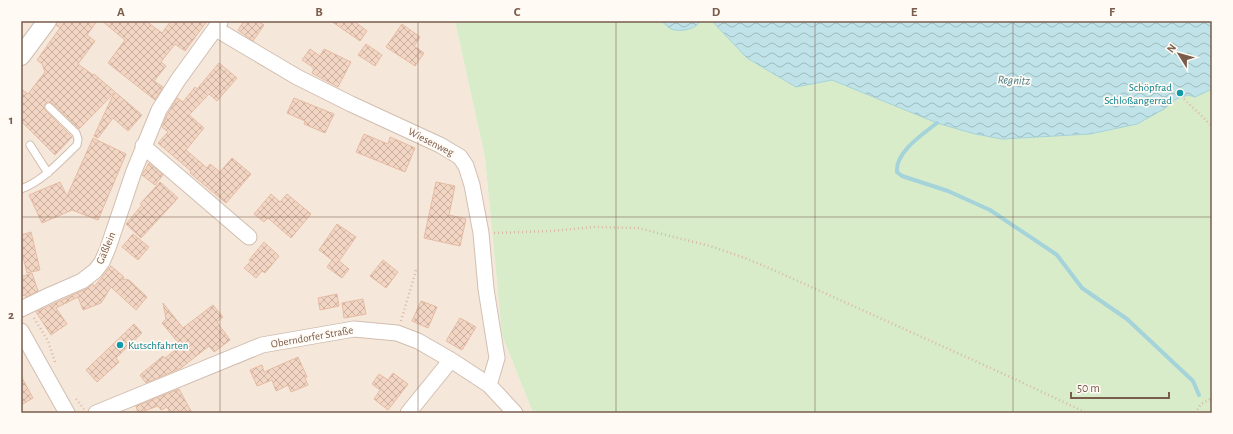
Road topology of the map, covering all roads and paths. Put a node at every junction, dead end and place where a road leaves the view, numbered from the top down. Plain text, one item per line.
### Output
1 (47, 21) edge
2 (218, 25) edge
3 (21, 56) edge
4 (1184, 99) dead end
5 (49, 107) dead end
6 (1212, 126) edge
7 (30, 145) dead end
8 (143, 146) junction
9 (48, 172) junction
10 (21, 189) edge
11 (481, 233) junction
12 (249, 237) dead end
13 (416, 270) dead end
14 (23, 308) edge
15 (21, 332) edge
16 (397, 333) junction
17 (451, 360) junction
18 (56, 363) dead end
19 (489, 386) junction
20 (74, 396) dead end
21 (1212, 398) edge
22 (67, 413) edge
23 (87, 413) edge
24 (96, 413) edge
25 (408, 413) edge
26 (515, 413) edge
27 (1087, 413) edge
28 (1195, 413) edge

1 - 3 street
2 - 8 street, Gäßlein
2 - 11 street, Wiesenweg
4 - 6 path
5 - 9 lane
7 - 9 lane
8 - 12 street
8 - 14 street, Gäßlein
9 - 10 lane
11 - 19 street, Wiesenweg
11 - 27 path
13 - 16 path
14 - 18 path
15 - 22 street
16 - 17 street, Oberndorfer Straße
16 - 24 street, Oberndorfer Straße
17 - 19 street, Oberndorfer Straße
17 - 25 street
19 - 26 street, Oberndorfer Straße
20 - 23 path
21 - 28 path

